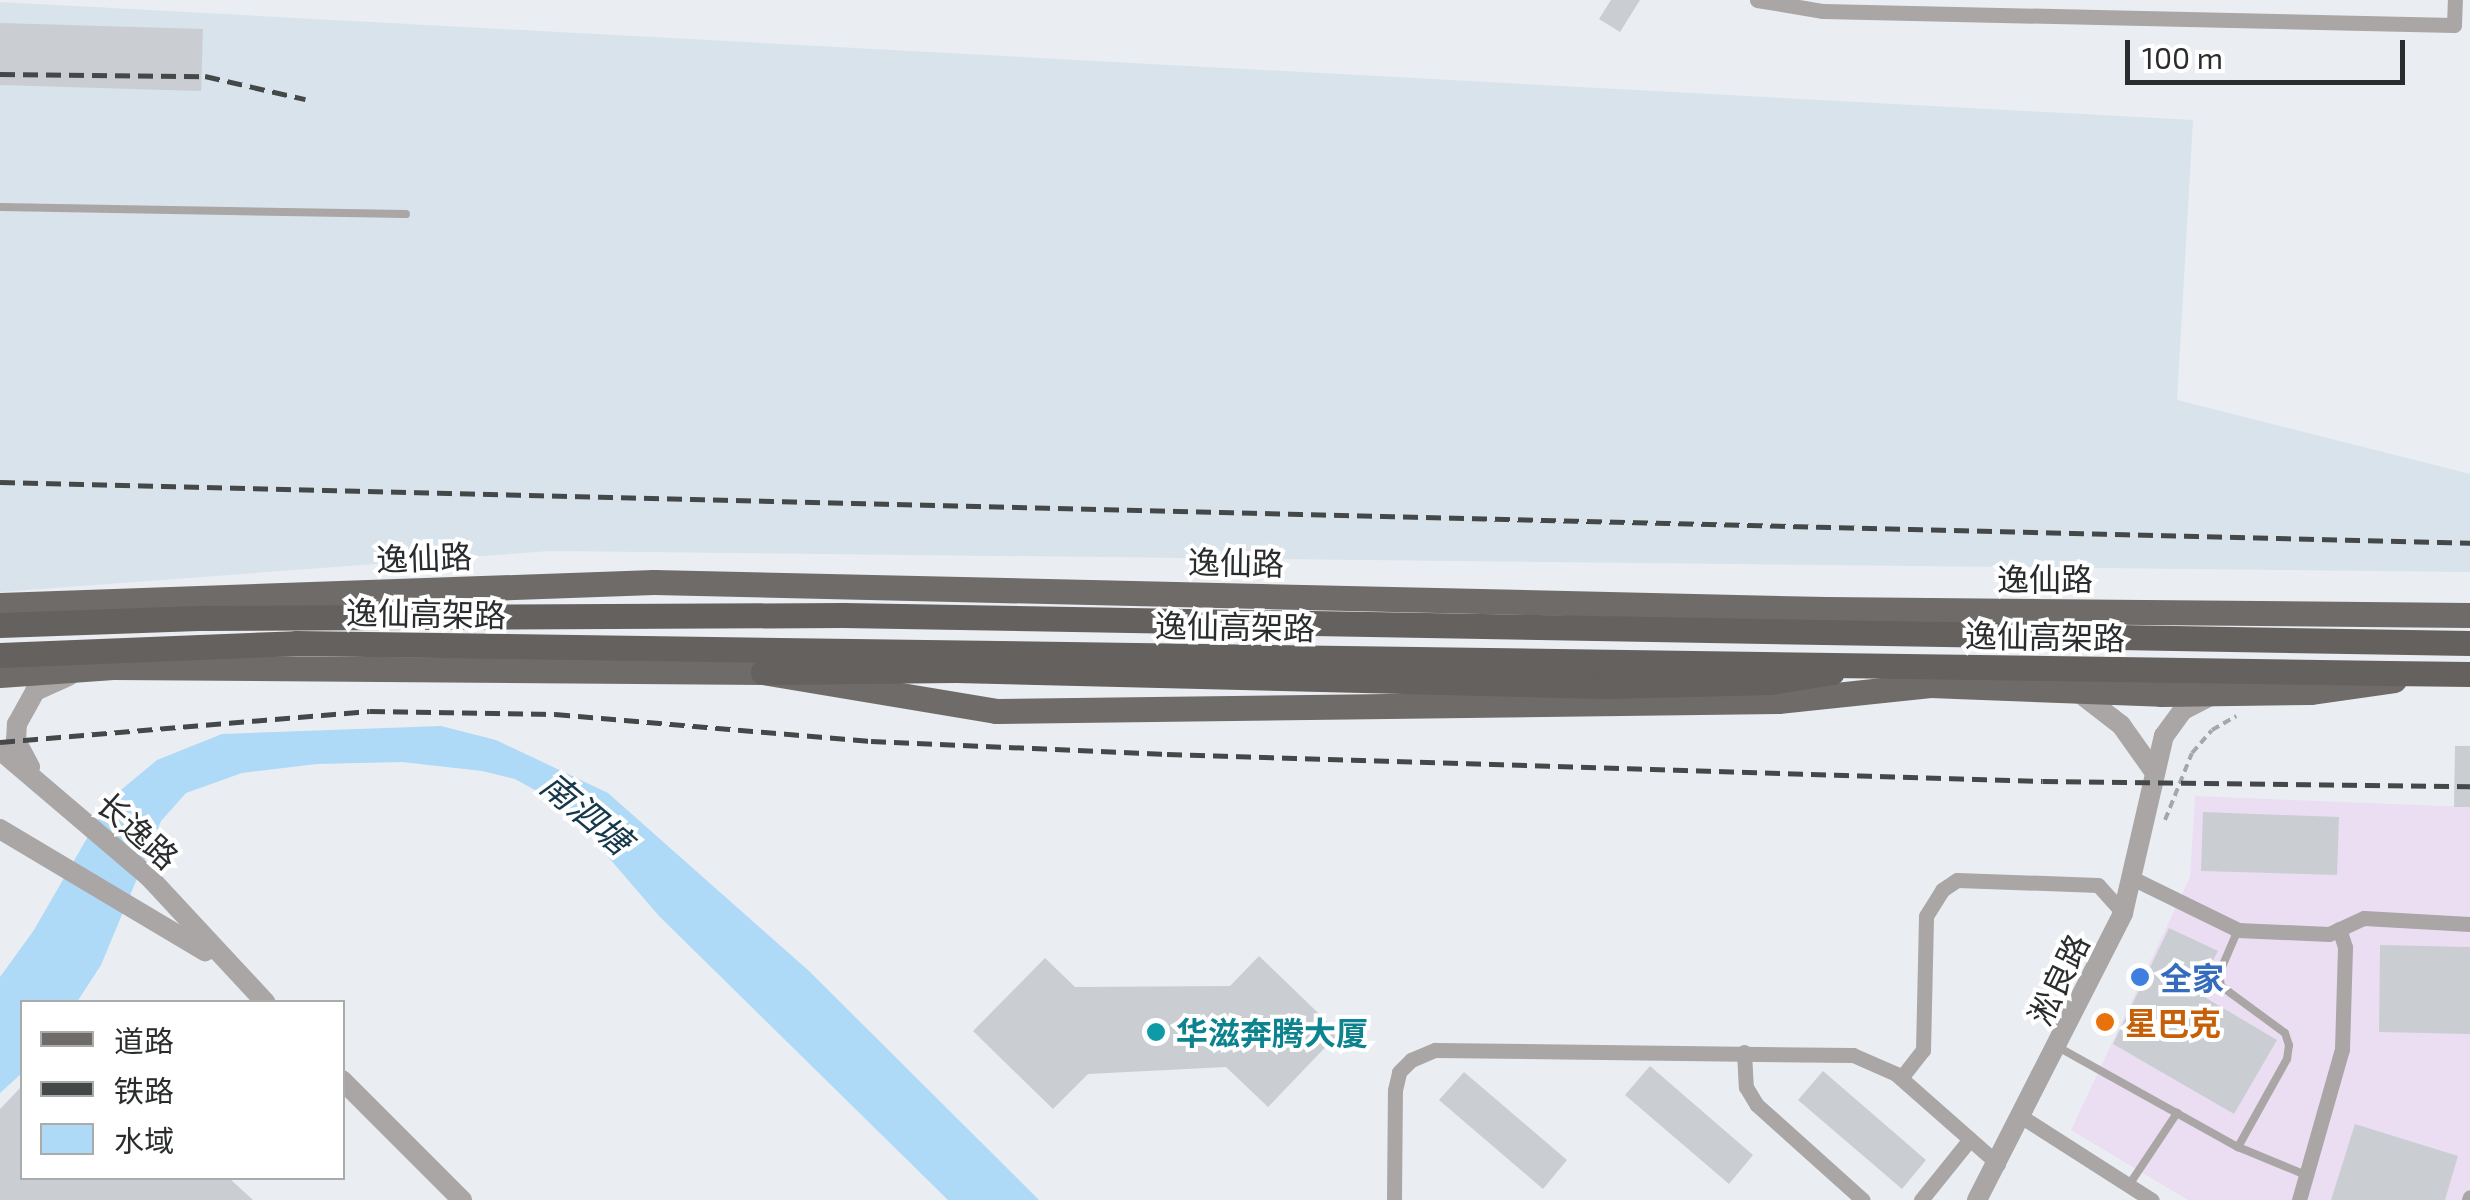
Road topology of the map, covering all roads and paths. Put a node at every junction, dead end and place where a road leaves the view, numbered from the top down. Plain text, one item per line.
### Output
1 (1757, 0) edge
2 (2455, 0) edge
3 (0, 207) edge
4 (406, 214) dead end
5 (0, 605) edge
6 (2470, 615) edge
7 (0, 625) edge
8 (2470, 643) edge
9 (0, 654) edge
10 (1862, 666) junction
11 (96, 668) junction
12 (763, 672) junction
13 (0, 674) edge
14 (2470, 675) edge
15 (2415, 677) junction
16 (2077, 690) junction
17 (2215, 694) junction
18 (2239, 714) dead end
19 (0, 750) edge
20 (2152, 770) junction
21 (33, 773) junction
22 (0, 829) edge
23 (2141, 851) junction
24 (2134, 878) junction
25 (2124, 913) junction
26 (2470, 924) edge
27 (2339, 929) junction
28 (2238, 930) junction
29 (228, 965) junction
30 (263, 1000) edge
31 (2058, 1047) junction
32 (1744, 1052) junction
33 (1901, 1078) junction
34 (345, 1083) edge
35 (2177, 1113) junction
36 (2022, 1117) junction
37 (1970, 1139) junction
38 (2238, 1147) junction
39 (1998, 1164) junction
40 (2306, 1175) junction
41 (2128, 1185) junction
42 (462, 1200) edge
43 (1394, 1200) edge
44 (1863, 1200) edge
45 (1921, 1200) edge
46 (1977, 1200) edge
47 (2152, 1200) edge
48 (2298, 1200) edge

1 - 2 street
3 - 4 lane
5 - 6 main road, 逸仙路
7 - 8 highway, 逸仙高架路
9 - 10 highway, 逸仙高架路, bridge
10 - 12 highway, bridge
10 - 14 highway, 逸仙高架路, bridge
11 - 12 main road
11 - 13 main road
11 - 21 street
12 - 15 main road
12 - 16 main road
14 - 15 main road
15 - 17 main road
16 - 17 main road
16 - 20 street
17 - 20 street, 淞良路
18 - 23 path
19 - 21 street, 长逸路
20 - 23 street, 淞良路
21 - 29 street, 长逸路
22 - 29 street, 长逸路
23 - 24 street, 淞良路
24 - 25 street, 淞良路
24 - 28 street
25 - 31 street, 淞良路
25 - 33 street
26 - 27 street
27 - 28 street
27 - 40 street
28 - 38 lane
29 - 30 street, 长逸路
31 - 35 lane
31 - 36 street, 淞良路
32 - 33 street
32 - 43 street
32 - 44 street
33 - 37 street
34 - 42 street
35 - 38 lane
35 - 41 lane
36 - 39 street, 淞良路
36 - 41 street
37 - 39 street
37 - 45 street
38 - 40 lane
39 - 46 street, 淞良路
40 - 48 street
41 - 47 street

